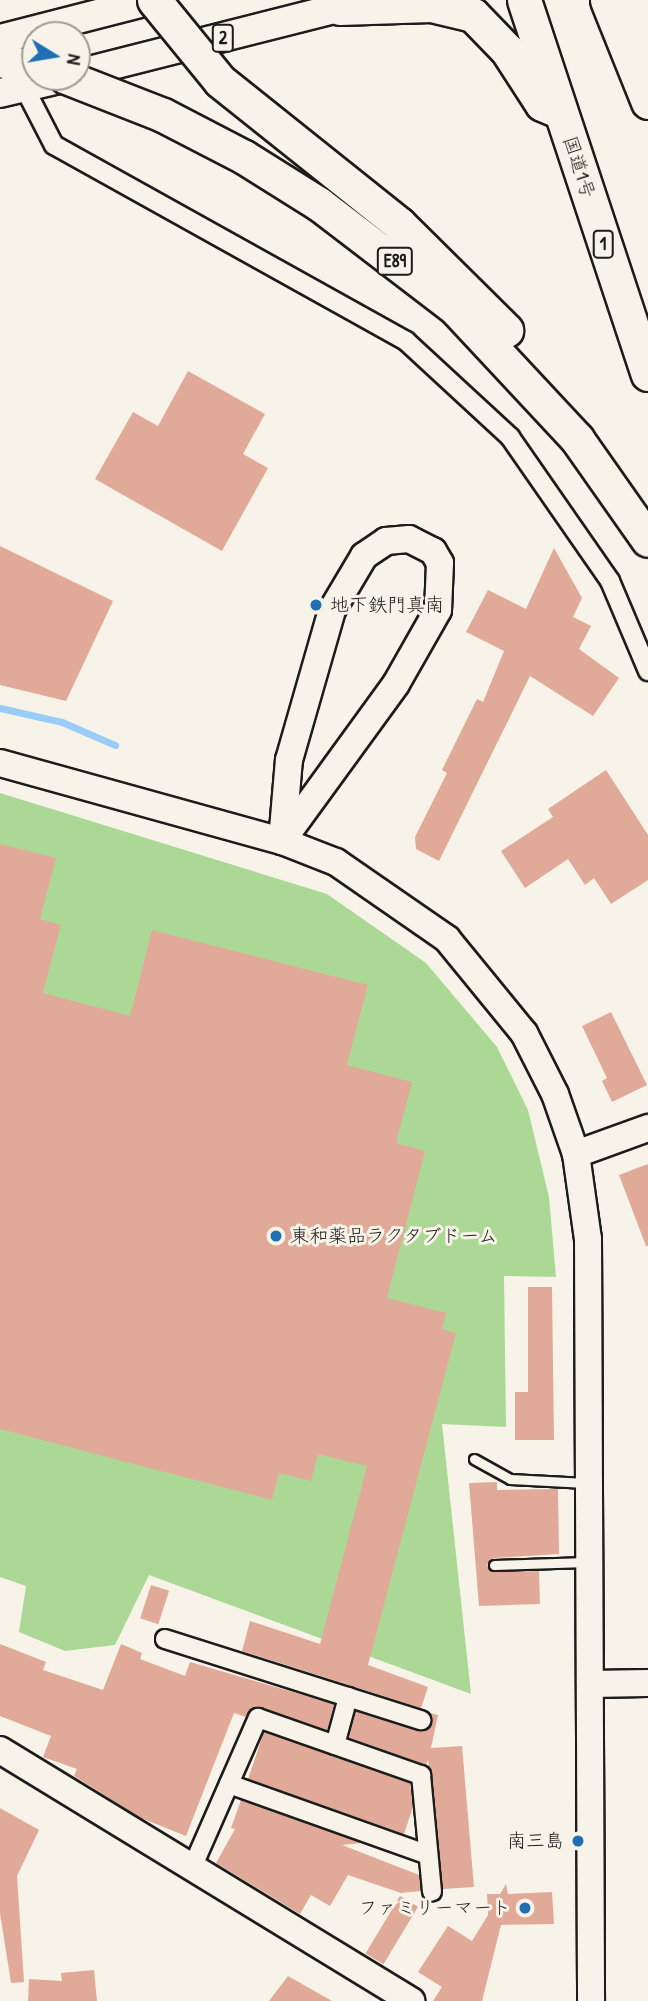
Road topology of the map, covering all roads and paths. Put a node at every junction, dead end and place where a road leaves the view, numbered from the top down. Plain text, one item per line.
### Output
1 (153, 0) edge
2 (524, 0) edge
3 (607, 0) edge
4 (635, 0) edge
5 (354, 4) edge
6 (0, 39) edge
7 (0, 60) edge
8 (91, 70) edge
9 (20, 83) edge
10 (91, 87) edge
11 (648, 99) edge
12 (562, 113) junction
13 (648, 374) edge
14 (641, 528) edge
15 (648, 671) edge
16 (0, 762) edge
17 (282, 841) junction
18 (648, 1128) edge
19 (576, 1154) junction
20 (474, 1459) dead end
21 (589, 1483) junction
22 (590, 1562) junction
23 (495, 1564) dead end
24 (164, 1639) dead end
25 (648, 1683) edge
26 (590, 1684) junction
27 (348, 1697) junction
28 (421, 1720) dead end
29 (335, 1745) junction
30 (0, 1750) edge
31 (229, 1784) junction
32 (428, 1855) junction
33 (192, 1868) junction
34 (432, 1891) dead end
35 (412, 2001) edge
36 (591, 2001) edge

1 - 6 main road
1 - 14 highway, E89, bridge
2 - 12 highway, 国道1号 / 1
3 - 11 highway
4 - 11 highway
5 - 8 main road, 2
5 - 12 highway
7 - 9 highway
9 - 15 street
10 - 14 highway, E89, bridge
12 - 13 highway, 国道1号 / 1
16 - 17 street
17 - 17 street
17 - 19 street
18 - 19 street
19 - 21 street
20 - 21 lane
21 - 22 street
22 - 23 lane
22 - 26 street
24 - 27 street
25 - 26 street
26 - 36 street
27 - 28 street
27 - 29 street
29 - 31 street
29 - 32 street
30 - 33 street
31 - 32 street
31 - 33 street
32 - 34 street
33 - 35 street

